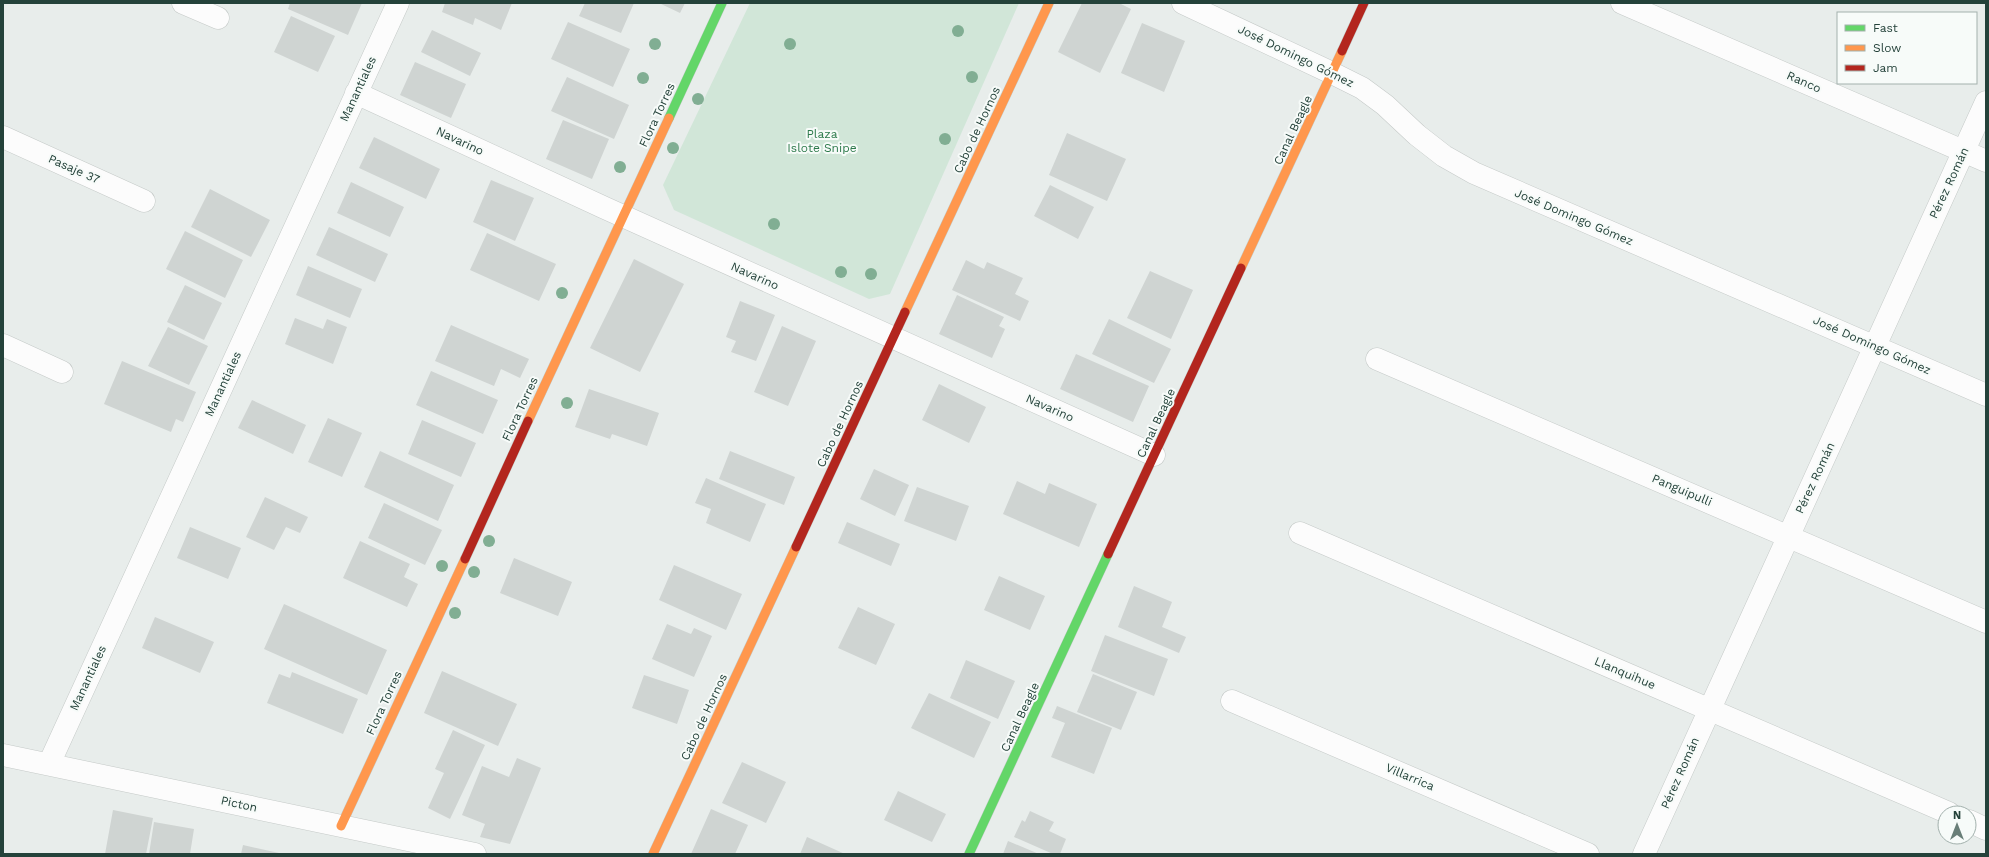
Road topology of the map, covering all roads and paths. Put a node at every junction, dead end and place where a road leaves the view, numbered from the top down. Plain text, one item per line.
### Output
1 (183, 3) edge
2 (398, 3) edge
3 (722, 3) edge
4 (1049, 3) edge
5 (1183, 3) edge
6 (1364, 3) edge
7 (1622, 3) edge
8 (218, 18) dead end
9 (1332, 73) junction
10 (356, 93) junction
11 (1986, 102) edge
12 (3, 137) edge
13 (1963, 152) junction
14 (1986, 161) edge
15 (144, 200) dead end
16 (623, 216) junction
17 (893, 338) junction
18 (3, 345) edge
19 (1874, 346) junction
20 (1377, 359) dead end
21 (62, 372) dead end
22 (1986, 395) edge
23 (1154, 455) junction
24 (1300, 533) dead end
25 (1788, 536) junction
26 (1986, 622) edge
27 (1232, 700) dead end
28 (1709, 710) junction
29 (3, 755) edge
30 (49, 764) junction
31 (1937, 807) edge
32 (341, 826) junction
33 (415, 848) edge
34 (475, 854) edge
35 (653, 854) edge
36 (969, 854) edge
37 (1588, 854) edge
38 (1644, 854) edge

1 - 8 street
2 - 10 street, Manantiales
3 - 16 street, Flora Torres
4 - 17 street, Cabo de Hornos
5 - 9 street, José Domingo Gómez
6 - 9 street, Canal Beagle
7 - 13 street, Ranco
9 - 19 street, José Domingo Gómez
9 - 23 street, Canal Beagle
10 - 16 street, Navarino
10 - 30 street, Manantiales
11 - 13 street, Pérez Román
12 - 15 street, Pasaje 37
13 - 14 street, Ranco
13 - 19 street, Pérez Román
16 - 17 street, Navarino
16 - 32 street, Flora Torres
17 - 23 street, Navarino
17 - 35 street, Cabo de Hornos
18 - 21 street
19 - 22 street, José Domingo Gómez
19 - 25 street, Pérez Román
20 - 25 street, Panguipulli
23 - 36 street, Canal Beagle
24 - 28 street, Llanquihue
25 - 26 street, Panguipulli
25 - 28 street, Pérez Román
27 - 37 street, Villarrica
28 - 31 street, Llanquihue
28 - 38 street, Pérez Román
29 - 30 street, Picton
30 - 32 street, Picton
32 - 33 street, Picton
33 - 34 street, Picton

